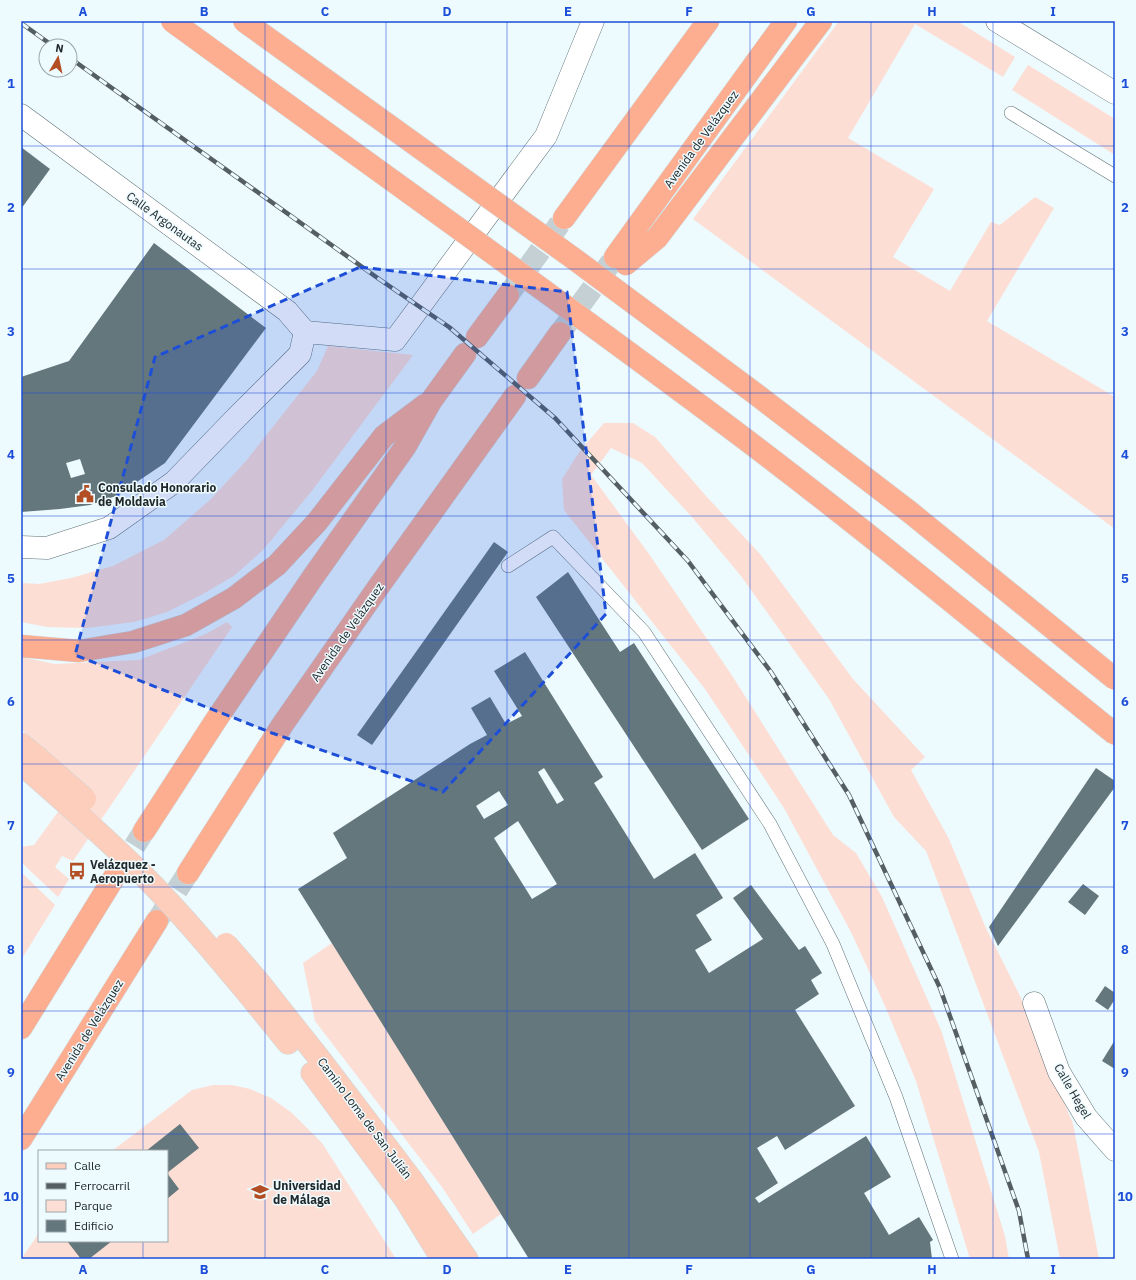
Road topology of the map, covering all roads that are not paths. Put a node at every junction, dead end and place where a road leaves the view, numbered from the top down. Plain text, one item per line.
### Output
1 (172, 21) edge
2 (244, 21) edge
3 (593, 21) edge
4 (708, 21) edge
5 (786, 21) edge
6 (821, 21) edge
7 (1003, 22) edge
8 (1115, 93) edge
9 (1011, 113) dead end
10 (21, 115) edge
11 (1115, 176) edge
12 (564, 218) tunnel mouth
13 (508, 295) tunnel mouth
14 (305, 332) junction
15 (560, 333) tunnel mouth
16 (528, 378) dead end
17 (515, 396) dead end
18 (431, 401) junction
19 (21, 547) edge
20 (508, 566) dead end
21 (21, 646) edge
22 (1115, 679) edge
23 (1115, 734) edge
24 (26, 758) edge
25 (144, 831) tunnel mouth
26 (188, 873) tunnel mouth
27 (115, 876) tunnel mouth
28 (157, 921) tunnel mouth
29 (253, 988) junction
30 (1034, 1003) dead end
31 (21, 1028) edge
32 (21, 1139) edge
33 (1115, 1150) edge
34 (442, 1259) edge
35 (467, 1259) edge
36 (952, 1259) edge

1 - 23 highway, bridge
2 - 22 highway, bridge
3 - 14 street
4 - 12 highway
5 - 6 highway, Avenida de Velázquez
7 - 8 street
9 - 11 lane
10 - 14 street, Calle Argonautas
13 - 18 highway
14 - 19 street
15 - 16 highway
17 - 26 highway, Avenida de Velázquez
18 - 21 highway
18 - 25 highway
20 - 36 lane
24 - 29 main road, bridge
27 - 31 highway
28 - 32 highway, Avenida de Velázquez
29 - 34 main road, Camino Loma de San Julián
29 - 35 main road, Camino Loma de San Julián
30 - 33 street, Calle Hegel

